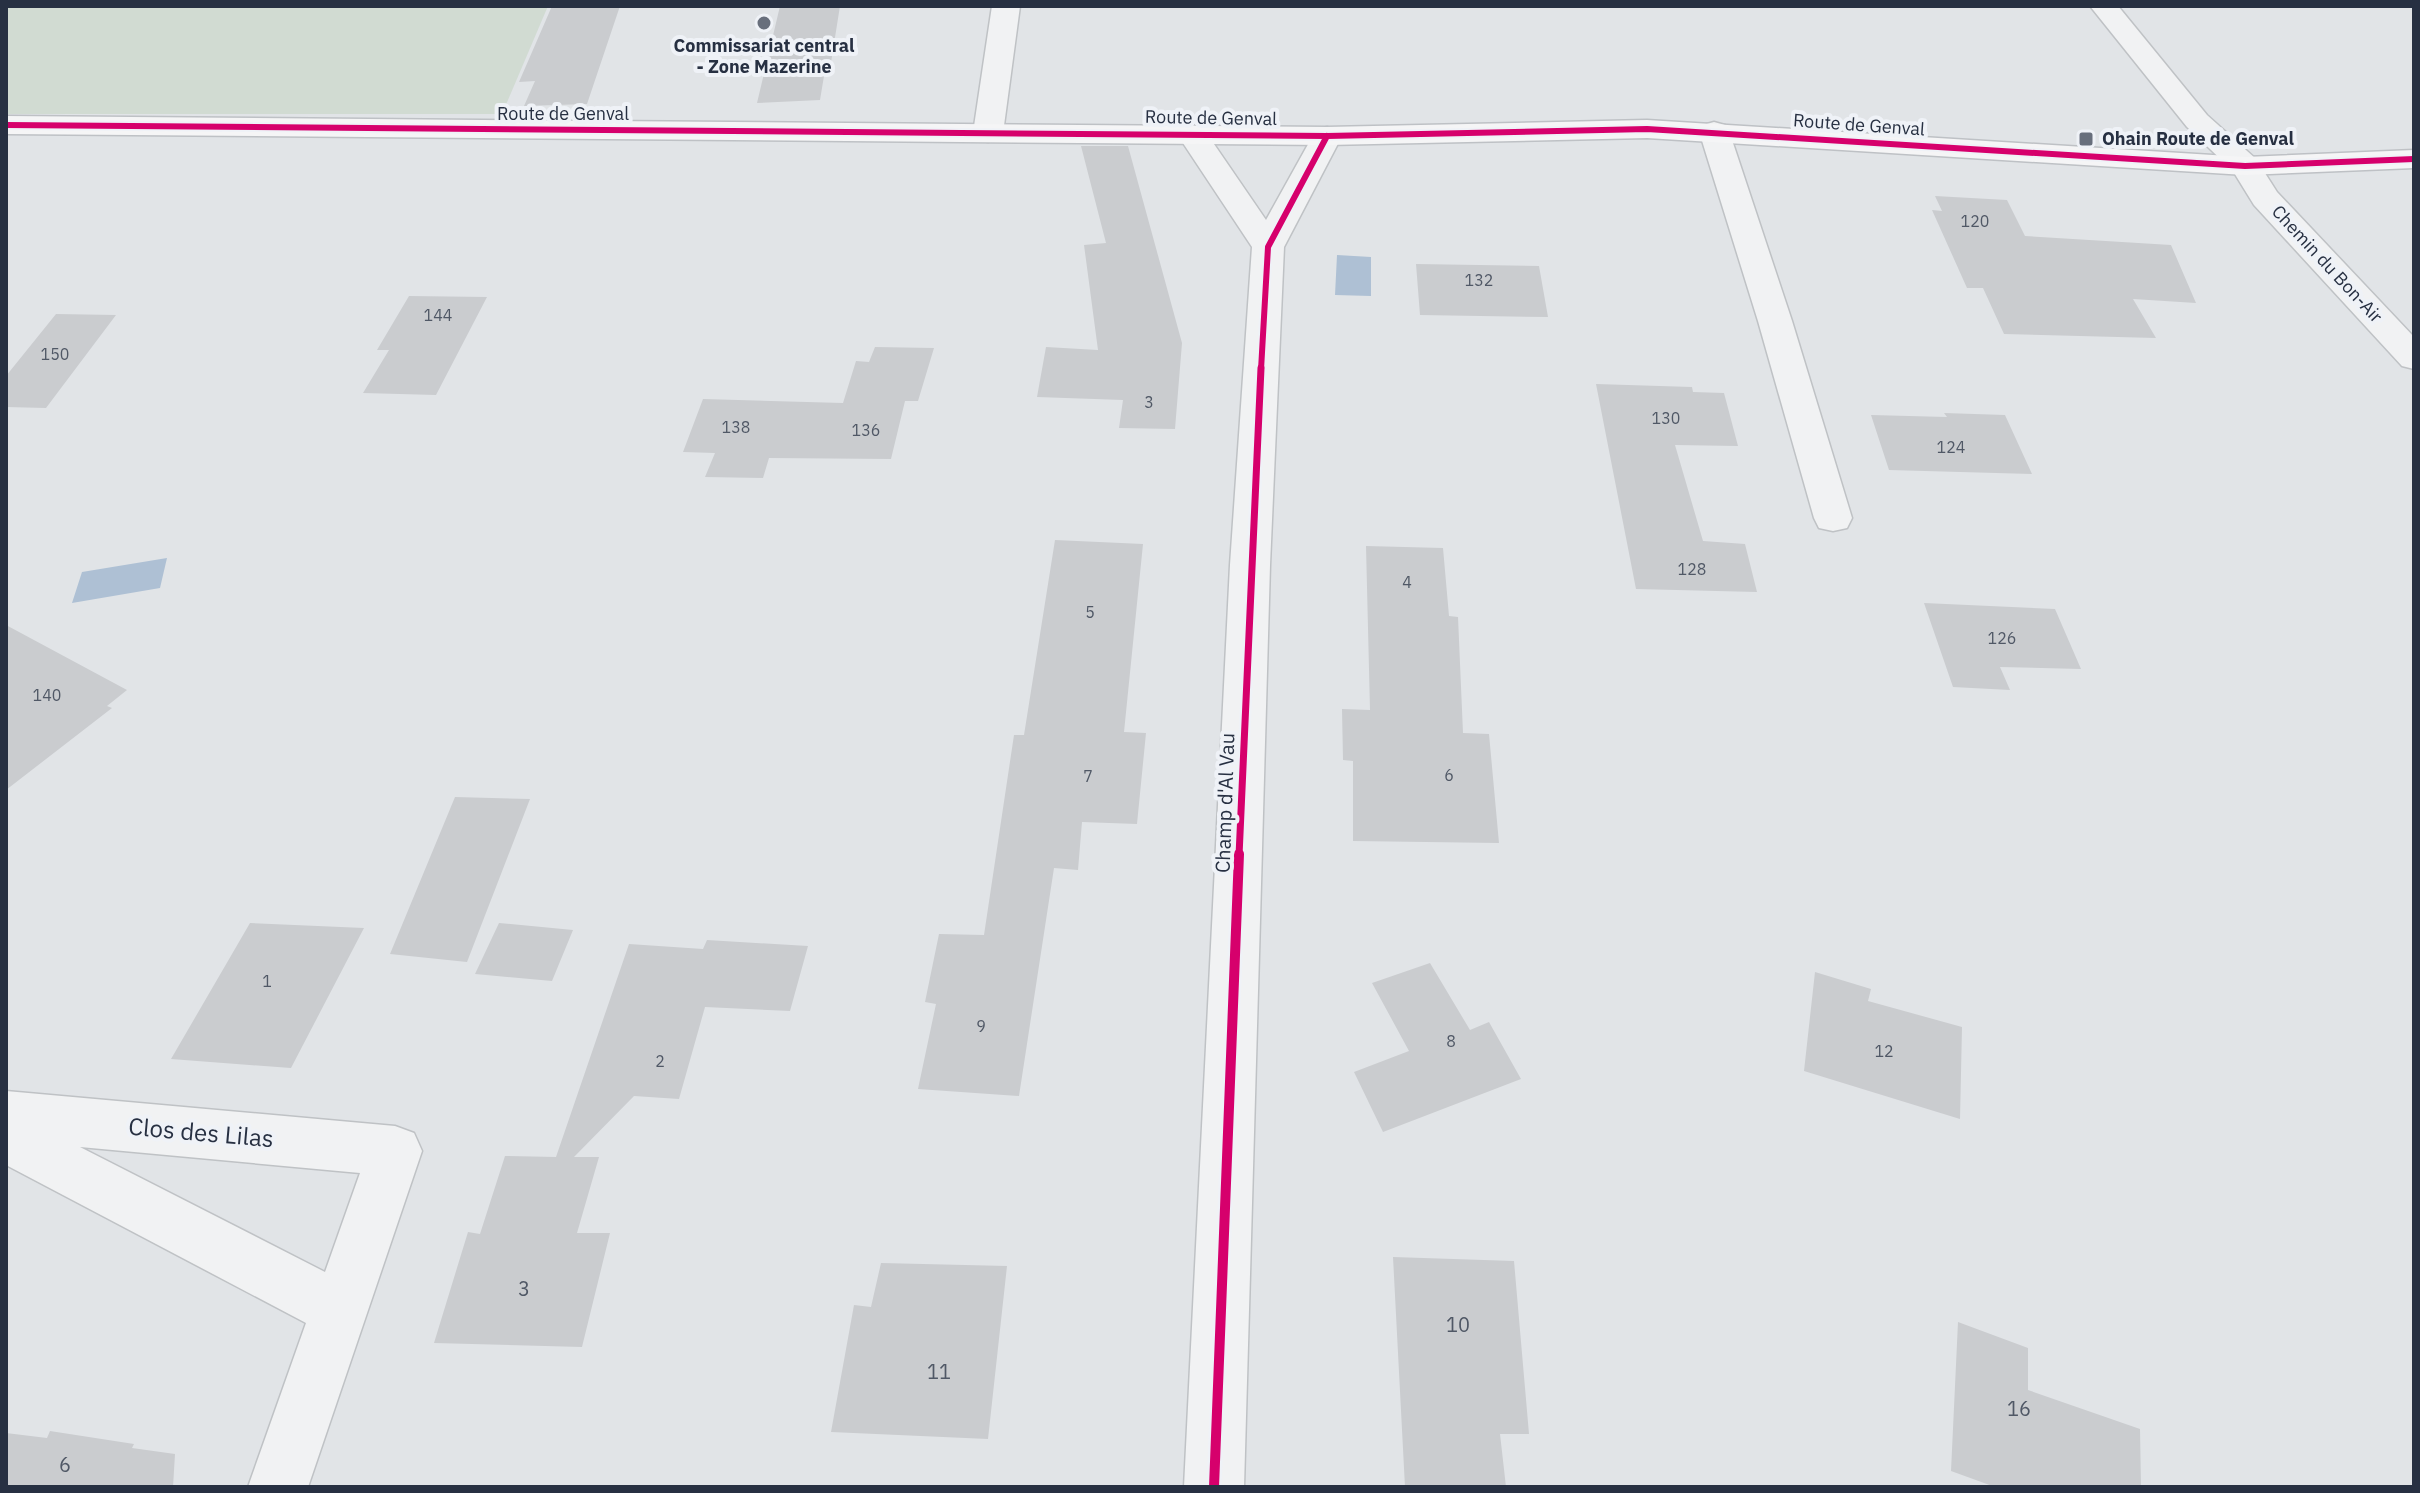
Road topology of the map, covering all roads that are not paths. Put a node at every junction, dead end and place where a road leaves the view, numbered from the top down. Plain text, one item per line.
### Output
1 (1006, 6) edge
2 (2104, 6) edge
3 (6, 125) edge
4 (1714, 131) junction
5 (988, 133) junction
6 (1192, 134) junction
7 (1327, 136) junction
8 (2414, 159) edge
9 (2245, 166) junction
10 (1268, 247) junction
11 (2414, 358) edge
12 (1833, 518) dead end
13 (6, 1116) edge
14 (6, 1137) edge
15 (340, 1310) junction
16 (278, 1487) edge
17 (1214, 1487) edge

1 - 5 street
2 - 9 street, Chemin du Bon-Air
3 - 5 main road, Route de Genval
4 - 7 main road, Route de Genval
4 - 9 main road, Route de Genval
4 - 12 street
5 - 6 main road, Route de Genval
6 - 7 main road, Route de Genval
6 - 10 street
7 - 10 street, Champ d'Al Vau
8 - 9 main road, Route de Genval
9 - 11 street, Chemin du Bon-Air
10 - 17 street, Champ d'Al Vau
13 - 15 street, Clos des Lilas
14 - 15 street
15 - 16 street

